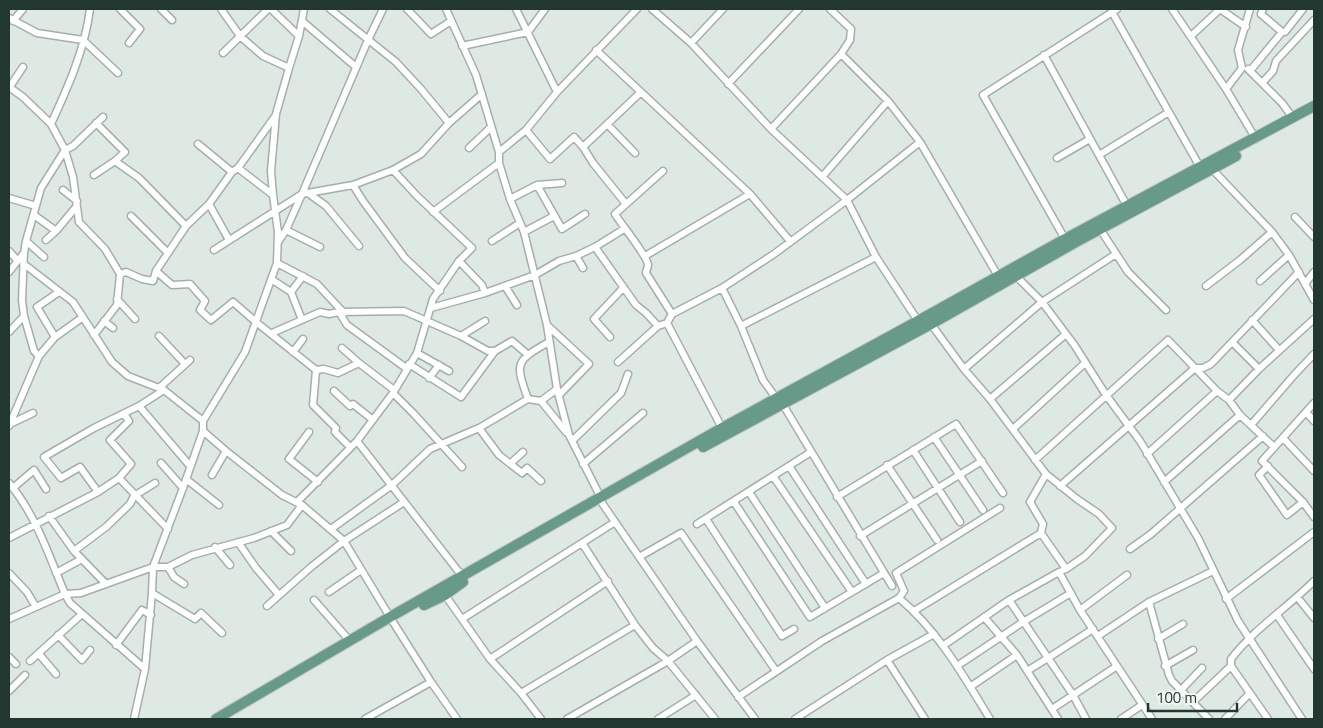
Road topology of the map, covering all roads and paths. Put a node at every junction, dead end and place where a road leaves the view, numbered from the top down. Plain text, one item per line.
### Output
1 (24, 9) edge
2 (120, 9) edge
3 (161, 9) edge
4 (220, 9) edge
5 (269, 9) edge
6 (304, 9) edge
7 (330, 9) edge
8 (383, 9) edge
9 (407, 9) edge
10 (446, 9) edge
11 (516, 9) edge
12 (545, 9) edge
13 (637, 9) edge
14 (652, 9) edge
15 (723, 9) edge
16 (799, 9) edge
17 (830, 9) edge
18 (1172, 9) edge
19 (1220, 9) edge
20 (1250, 9) edge
21 (1263, 9) edge
22 (1302, 9) edge
23 (88, 10) edge
24 (1115, 10) edge
25 (11, 19) edge
26 (172, 20) dead end
27 (1314, 20) edge
28 (302, 21) junction
29 (451, 21) junction
30 (1246, 27) junction
31 (528, 32) junction
32 (1282, 32) junction
33 (240, 36) junction
34 (300, 36) junction
35 (1191, 36) junction
36 (83, 40) junction
37 (368, 40) junction
38 (691, 42) junction
39 (129, 43) dead end
40 (462, 46) junction
41 (596, 50) junction
42 (223, 53) dead end
43 (841, 54) junction
44 (1044, 55) junction
45 (1240, 62) junction
46 (23, 67) dead end
47 (356, 67) junction
48 (289, 68) junction
49 (1250, 71) junction
50 (118, 73) dead end
51 (1263, 82) junction
52 (728, 84) junction
53 (9, 88) edge
54 (1226, 89) junction
55 (557, 92) junction
56 (641, 92) junction
57 (482, 94) junction
58 (888, 101) junction
59 (1314, 106) edge
60 (1169, 112) junction
61 (276, 114) junction
62 (1314, 114) edge
63 (103, 117) dead end
64 (1292, 118) junction
65 (96, 123) junction
66 (449, 123) junction
67 (51, 124) junction
68 (608, 125) junction
69 (490, 128) junction
70 (771, 129) junction
71 (526, 130) junction
72 (1256, 138) junction
73 (1090, 139) junction
74 (920, 142) junction
75 (198, 144) dead end
76 (583, 146) junction
77 (469, 148) dead end
78 (64, 150) junction
79 (499, 152) junction
80 (635, 153) dead end
81 (1098, 155) junction
82 (1057, 158) dead end
83 (115, 161) junction
84 (499, 163) junction
85 (1200, 167) junction
86 (1212, 169) junction
87 (235, 170) junction
88 (394, 170) junction
89 (663, 171) dead end
90 (94, 175) dead end
91 (822, 177) junction
92 (562, 183) dead end
93 (353, 185) junction
94 (538, 185) junction
95 (62, 190) dead end
96 (305, 193) junction
97 (750, 194) junction
98 (273, 195) junction
99 (9, 198) edge
100 (510, 199) junction
101 (847, 200) junction
102 (76, 204) junction
103 (209, 204) junction
104 (626, 204) junction
105 (36, 206) junction
106 (1127, 206) junction
107 (276, 210) junction
108 (433, 212) junction
109 (585, 214) dead end
110 (34, 215) junction
111 (131, 216) dead end
112 (554, 216) junction
113 (1295, 217) dead end
114 (520, 224) junction
115 (186, 226) junction
116 (624, 229) junction
117 (1100, 229) junction
118 (286, 230) junction
119 (56, 231) junction
120 (524, 232) junction
121 (1272, 232) junction
122 (1314, 237) edge
123 (1065, 239) junction
124 (46, 240) dead end
125 (230, 240) junction
126 (492, 241) dead end
127 (790, 241) junction
128 (26, 242) junction
129 (277, 244) junction
130 (359, 246) dead end
131 (320, 247) dead end
132 (595, 247) junction
133 (214, 250) dead end
134 (9, 251) edge
135 (168, 254) junction
136 (1116, 254) junction
137 (1289, 255) junction
138 (576, 256) junction
139 (645, 256) junction
140 (44, 257) dead end
141 (876, 257) junction
142 (21, 262) junction
143 (459, 262) junction
144 (277, 263) junction
145 (583, 268) dead end
146 (156, 271) junction
147 (9, 272) edge
148 (1299, 272) junction
149 (1314, 272) edge
150 (120, 274) junction
151 (534, 274) junction
152 (303, 276) junction
153 (998, 276) junction
154 (1016, 276) junction
155 (271, 280) junction
156 (1260, 281) dead end
157 (1305, 284) junction
158 (505, 286) junction
159 (1206, 286) dead end
160 (623, 288) junction
161 (722, 288) junction
162 (440, 291) junction
163 (59, 292) junction
164 (291, 292) junction
165 (486, 293) junction
166 (118, 299) junction
167 (1314, 300) edge
168 (1042, 302) junction
169 (517, 305) dead end
170 (430, 308) junction
171 (1166, 310) dead end
172 (341, 312) junction
173 (672, 314) junction
174 (24, 316) junction
175 (83, 317) junction
176 (135, 319) dead end
177 (1314, 319) edge
178 (302, 320) junction
179 (426, 320) junction
180 (1252, 320) junction
181 (104, 321) junction
182 (484, 321) dead end
183 (918, 321) junction
184 (256, 322) junction
185 (667, 323) junction
186 (547, 324) junction
187 (931, 324) junction
188 (658, 326) junction
189 (741, 326) junction
190 (113, 328) dead end
191 (9, 332) edge
192 (272, 333) junction
193 (1066, 334) junction
194 (94, 335) junction
195 (159, 336) dead end
196 (461, 336) junction
197 (55, 337) junction
198 (610, 337) dead end
199 (303, 339) dead end
200 (549, 342) junction
201 (1232, 342) junction
202 (342, 348) dead end
203 (1279, 350) junction
204 (495, 351) junction
205 (293, 352) junction
206 (417, 353) junction
207 (527, 354) junction
208 (1314, 354) edge
209 (39, 356) junction
210 (618, 362) dead end
211 (359, 363) junction
212 (1085, 363) junction
213 (439, 365) junction
214 (408, 366) junction
215 (1195, 368) junction
216 (964, 369) junction
217 (1259, 369) junction
218 (316, 370) junction
219 (449, 371) dead end
220 (628, 374) dead end
221 (430, 378) junction
222 (161, 389) junction
223 (334, 391) dead end
224 (1217, 391) junction
225 (394, 392) junction
226 (558, 392) junction
227 (1106, 395) junction
228 (528, 398) junction
229 (990, 398) junction
230 (1229, 400) junction
231 (541, 401) junction
232 (779, 401) junction
233 (1314, 403) edge
234 (139, 406) junction
235 (1306, 412) junction
236 (33, 413) dead end
237 (643, 413) dead end
238 (124, 414) junction
239 (1240, 415) junction
240 (373, 420) junction
241 (203, 421) junction
242 (10, 422) edge
243 (1314, 422) edge
244 (739, 423) junction
245 (1251, 425) junction
246 (1129, 426) junction
247 (479, 428) junction
248 (722, 428) junction
249 (1013, 429) junction
250 (203, 431) junction
251 (310, 432) dead end
252 (1263, 436) junction
253 (934, 437) junction
254 (570, 438) junction
255 (1283, 438) junction
256 (357, 441) junction
257 (442, 444) junction
258 (1273, 446) junction
259 (350, 447) junction
260 (913, 450) junction
261 (226, 451) junction
262 (523, 452) dead end
263 (811, 452) junction
264 (1147, 454) junction
265 (1035, 460) junction
266 (982, 461) junction
267 (161, 463) dead end
268 (511, 463) junction
269 (583, 464) junction
270 (887, 465) junction
271 (190, 466) junction
272 (789, 466) junction
273 (1268, 466) junction
274 (462, 467) dead end
275 (1314, 471) edge
276 (1046, 474) junction
277 (212, 475) dead end
278 (959, 475) junction
279 (773, 476) junction
280 (119, 478) junction
281 (186, 479) junction
282 (541, 481) dead end
283 (155, 482) dead end
284 (318, 482) junction
285 (1164, 482) junction
286 (11, 485) edge
287 (392, 485) junction
288 (1060, 486) junction
289 (183, 488) junction
290 (938, 488) junction
291 (46, 489) dead end
292 (98, 492) junction
293 (749, 492) junction
294 (1003, 493) dead end
295 (134, 496) junction
296 (837, 497) junction
297 (601, 500) junction
298 (404, 502) junction
299 (734, 502) junction
300 (1303, 502) junction
301 (300, 503) junction
302 (913, 503) junction
303 (219, 505) dead end
304 (1000, 508) dead end
305 (1179, 508) junction
306 (983, 510) dead end
307 (49, 516) junction
308 (1314, 517) edge
309 (706, 519) junction
310 (614, 522) junction
311 (960, 522) dead end
312 (36, 524) junction
313 (697, 524) dead end
314 (168, 529) junction
315 (332, 529) junction
316 (270, 531) junction
317 (1314, 532) edge
318 (1040, 533) junction
319 (860, 536) junction
320 (9, 538) edge
321 (937, 540) dead end
322 (344, 541) junction
323 (238, 542) junction
324 (582, 543) junction
325 (215, 547) junction
326 (1130, 549) dead end
327 (74, 551) junction
328 (291, 551) dead end
329 (639, 557) junction
330 (82, 559) junction
331 (230, 566) dead end
332 (153, 567) junction
333 (168, 567) junction
334 (361, 570) junction
335 (1062, 570) junction
336 (1213, 571) junction
337 (9, 573) edge
338 (56, 573) junction
339 (884, 573) junction
340 (1127, 575) dead end
341 (462, 576) junction
342 (608, 581) junction
343 (1314, 581) edge
344 (106, 584) junction
345 (184, 584) dead end
346 (866, 584) junction
347 (892, 586) dead end
348 (329, 592) dead end
349 (852, 592) junction
350 (152, 593) junction
351 (1071, 593) junction
352 (65, 594) junction
353 (279, 595) junction
354 (445, 595) junction
355 (899, 598) junction
356 (1298, 598) junction
357 (1226, 599) junction
358 (314, 600) dead end
359 (1009, 600) junction
360 (1148, 602) junction
361 (267, 606) dead end
362 (36, 607) junction
363 (825, 608) junction
364 (1080, 610) junction
365 (914, 611) junction
366 (82, 614) junction
367 (151, 615) junction
368 (1277, 615) junction
369 (984, 617) junction
370 (1314, 618) edge
371 (9, 619) edge
372 (462, 619) junction
373 (392, 620) junction
374 (1023, 622) junction
375 (1183, 624) dead end
376 (635, 625) junction
377 (794, 629) dead end
378 (1093, 629) junction
379 (222, 633) dead end
380 (934, 634) junction
381 (58, 635) junction
382 (1098, 636) junction
383 (1000, 637) junction
384 (1158, 639) junction
385 (1248, 639) junction
386 (350, 640) junction
387 (697, 641) junction
388 (116, 645) junction
389 (944, 645) junction
390 (90, 650) dead end
391 (1193, 650) dead end
392 (39, 654) junction
393 (1016, 655) junction
394 (9, 656) edge
395 (1048, 658) junction
396 (490, 659) junction
397 (887, 660) junction
398 (30, 661) dead end
399 (668, 661) junction
400 (16, 664) dead end
401 (957, 666) junction
402 (1117, 666) junction
403 (1165, 666) junction
404 (1231, 666) junction
405 (1202, 668) dead end
406 (145, 669) junction
407 (1314, 669) edge
408 (776, 671) junction
409 (1028, 671) junction
410 (56, 674) dead end
411 (25, 675) dead end
412 (430, 682) junction
413 (10, 686) edge
414 (970, 687) junction
415 (1182, 689) junction
416 (521, 693) junction
417 (1250, 693) junction
418 (696, 695) junction
419 (1073, 695) junction
420 (738, 697) junction
421 (1193, 702) junction
422 (1142, 705) junction
423 (1052, 709) junction
424 (662, 718) edge
425 (134, 719) edge
426 (218, 719) edge
427 (230, 719) edge
428 (365, 719) edge
429 (457, 719) edge
430 (541, 719) edge
431 (567, 719) edge
432 (715, 719) edge
433 (755, 719) edge
434 (795, 719) edge
435 (925, 719) edge
436 (990, 719) edge
437 (1058, 719) edge
438 (1086, 719) edge
439 (1120, 719) edge
440 (1152, 719) edge
441 (1209, 719) edge
442 (1226, 719) edge
443 (1268, 719) edge
444 (1302, 719) edge

1 - 25 street
2 - 39 street
3 - 26 street
4 - 33 street
5 - 33 street
5 - 34 street
6 - 28 street
7 - 37 street
8 - 37 street
9 - 29 street
10 - 29 street
11 - 31 street
12 - 31 street
13 - 41 street
14 - 38 street
15 - 38 street
16 - 52 street
17 - 43 street
18 - 35 street
19 - 30 street
19 - 35 street
20 - 30 street
21 - 32 street
22 - 32 street
23 - 36 street
24 - 44 street
24 - 60 street
25 - 36 street
27 - 51 street
28 - 34 street
28 - 47 street
29 - 40 street
30 - 45 street
31 - 40 street
31 - 55 street
32 - 49 street
33 - 42 street
33 - 48 street
34 - 48 street
35 - 54 street
36 - 50 street
36 - 67 street
37 - 47 street
37 - 66 street
38 - 52 street
40 - 57 street
41 - 55 street
41 - 56 street
43 - 58 street
43 - 70 street
44 - 73 street
44 - 123 street
45 - 49 street
45 - 54 street
46 - 53 street
47 - 96 street
48 - 61 street
49 - 51 street
51 - 64 street
52 - 70 street
53 - 67 street
54 - 72 street
55 - 71 street
56 - 68 street
56 - 97 street
57 - 66 street
57 - 69 street
58 - 74 street
58 - 91 street
59 - 64 main road
60 - 81 street
60 - 85 street
61 - 87 street
61 - 98 street
62 - 86 main road
63 - 65 street
64 - 72 main road
65 - 78 street
65 - 83 street
66 - 88 street
67 - 78 street
68 - 76 street
68 - 80 street
69 - 77 street
69 - 79 street
70 - 91 street
71 - 76 street
71 - 79 street
72 - 85 main road
73 - 81 street
73 - 82 street
74 - 101 street
74 - 153 street
75 - 87 street
76 - 104 street
78 - 102 street
78 - 105 street
79 - 84 street
81 - 106 street
83 - 90 street
83 - 115 street
84 - 100 street
84 - 108 street
85 - 106 main road
86 - 117 main road
86 - 121 street
87 - 98 street
87 - 103 street
88 - 93 street
88 - 108 street
89 - 104 street
91 - 101 street
92 - 94 street
93 - 96 street
93 - 162 street
94 - 100 street
94 - 112 street
95 - 102 street
96 - 107 street
96 - 118 street
96 - 130 street
97 - 127 street
97 - 139 street
98 - 107 street
99 - 105 street
100 - 114 street
101 - 127 street
101 - 141 street
102 - 119 street
102 - 150 street
103 - 115 street
103 - 125 street
104 - 116 street
105 - 110 street
106 - 123 main road
107 - 125 street
107 - 129 street
108 - 143 street
109 - 112 street
110 - 119 street
110 - 128 street
111 - 135 street
112 - 120 street
113 - 122 street
114 - 120 street
114 - 126 street
115 - 135 street
116 - 132 street
116 - 139 street
117 - 136 street
117 - 154 main road
118 - 129 street
118 - 131 street
119 - 124 street
120 - 151 street
121 - 137 street
121 - 159 street
123 - 153 main road
125 - 133 street
127 - 161 street
128 - 140 street
128 - 142 street
129 - 144 street
132 - 138 street
132 - 160 street
134 - 142 street
135 - 146 street
136 - 168 street
136 - 171 street
137 - 148 street
137 - 156 street
138 - 145 street
138 - 151 street
139 - 173 street
141 - 183 street
141 - 189 street
142 - 147 street
142 - 163 street
142 - 174 street
143 - 162 street
143 - 165 street
144 - 152 street
144 - 155 street
146 - 150 street
146 - 184 street
148 - 157 street
148 - 180 street
149 - 157 street
150 - 166 street
151 - 158 street
151 - 186 street
152 - 164 street
152 - 172 street
153 - 183 main road
154 - 168 street
154 - 187 main road
155 - 164 street
155 - 184 street
157 - 167 street
158 - 165 street
158 - 169 street
160 - 188 street
160 - 198 street
161 - 173 street
161 - 189 street
162 - 170 street
163 - 175 street
163 - 197 street
164 - 178 street
165 - 170 street
166 - 176 street
166 - 181 street
168 - 193 street
168 - 216 street
170 - 179 street
172 - 178 street
172 - 179 street
172 - 214 street
173 - 185 street
174 - 191 street
174 - 209 street
175 - 194 street
175 - 197 street
177 - 203 street
178 - 192 street
179 - 196 street
179 - 206 street
180 - 201 street
180 - 203 street
181 - 190 street
181 - 194 street
182 - 196 street
183 - 232 main road
184 - 192 street
184 - 241 street
185 - 188 street
185 - 248 street
186 - 200 street
186 - 226 street
187 - 216 street
187 - 232 main road
188 - 210 street
189 - 232 street
192 - 205 street
193 - 212 street
193 - 229 street
194 - 222 street
195 - 222 street
196 - 204 street
197 - 209 street
199 - 205 street
200 - 207 street
200 - 226 street
201 - 215 street
201 - 217 street
202 - 211 street
203 - 217 street
204 - 207 street
204 - 221 street
205 - 218 street
206 - 213 street
206 - 214 street
207 - 228 street
208 - 245 street
209 - 242 street
211 - 218 street
211 - 225 street
212 - 227 street
212 - 249 street
213 - 219 street
213 - 221 street
214 - 221 street
214 - 225 street
215 - 224 street
215 - 227 street
215 - 246 street
216 - 229 street
217 - 230 street
218 - 259 street
220 - 254 street
222 - 234 street
222 - 241 street
223 - 240 street
224 - 230 street
224 - 264 street
225 - 240 street
225 - 257 street
226 - 231 street
226 - 254 street
227 - 246 street
227 - 265 street
228 - 231 street
228 - 247 street
229 - 249 street
230 - 239 street
231 - 254 street
232 - 244 main road
232 - 263 street
233 - 235 street
234 - 238 street
234 - 271 street
235 - 243 street
235 - 255 street
236 - 242 street
237 - 269 street
238 - 280 street
238 - 292 street
239 - 245 street
239 - 285 street
240 - 256 street
241 - 250 street
244 - 248 main road
244 - 297 main road
245 - 252 street
246 - 264 street
246 - 288 street
247 - 257 street
247 - 268 street
248 - 297 main road
249 - 265 street
250 - 261 street
250 - 271 street
251 - 284 street
252 - 258 street
252 - 305 street
253 - 260 street
253 - 266 street
253 - 278 street
254 - 269 street
255 - 258 street
255 - 275 street
256 - 259 street
256 - 287 street
257 - 274 street
257 - 287 street
258 - 273 street
259 - 284 street
260 - 270 street
260 - 290 street
261 - 277 street
261 - 301 street
262 - 268 street
263 - 272 street
263 - 296 street
264 - 285 street
265 - 276 street
266 - 278 street
266 - 294 street
267 - 289 street
268 - 282 street
269 - 297 street
270 - 296 street
270 - 302 street
271 - 281 street
272 - 279 street
272 - 346 street
273 - 300 street
273 - 300 street
276 - 288 street
276 - 318 street
278 - 290 street
278 - 306 street
279 - 293 street
279 - 349 street
280 - 292 street
280 - 295 street
281 - 289 street
281 - 303 street
283 - 295 street
284 - 301 street
285 - 305 street
286 - 291 street
286 - 312 street
287 - 298 street
287 - 315 street
288 - 335 street
289 - 314 street
290 - 302 street
290 - 311 street
292 - 307 street
293 - 299 street
293 - 363 street
295 - 314 street
295 - 327 street
296 - 319 street
297 - 310 street
297 - 341 main road
297 - 354 main road
298 - 322 street
298 - 341 street
299 - 309 street
299 - 363 street
300 - 308 street
301 - 315 street
301 - 316 street
302 - 319 street
302 - 321 street
304 - 355 street
305 - 326 street
305 - 336 street
307 - 312 street
307 - 327 street
309 - 313 street
309 - 377 street
310 - 324 street
310 - 329 street
312 - 320 street
312 - 338 street
314 - 332 street
315 - 322 street
316 - 323 street
316 - 328 street
317 - 357 street
318 - 335 street
318 - 365 street
319 - 339 street
322 - 334 street
322 - 353 street
323 - 325 street
323 - 353 street
324 - 342 street
324 - 372 street
325 - 331 street
325 - 333 street
327 - 330 street
329 - 387 street
329 - 408 street
330 - 338 street
330 - 344 street
332 - 333 street
332 - 344 street
332 - 350 street
333 - 345 street
334 - 348 street
334 - 373 street
335 - 351 street
335 - 359 street
336 - 357 street
336 - 360 street
337 - 362 street
338 - 352 street
339 - 346 street
339 - 347 street
340 - 364 street
341 - 373 main road
342 - 376 street
342 - 396 street
343 - 356 street
344 - 352 street
346 - 349 street
349 - 363 street
350 - 367 street
350 - 379 street
351 - 364 street
351 - 374 street
352 - 362 street
352 - 366 street
353 - 361 street
354 - 372 street
354 - 373 main road
355 - 365 street
355 - 408 street
356 - 368 street
356 - 370 street
357 - 385 street
358 - 386 street
359 - 369 street
359 - 374 street
360 - 382 street
360 - 384 street
362 - 371 street
364 - 378 street
365 - 380 street
366 - 381 street
366 - 388 street
367 - 388 street
367 - 406 street
368 - 385 street
368 - 407 street
369 - 383 street
369 - 389 street
372 - 396 street
373 - 386 main road
373 - 412 street
373 - 427 main road
374 - 383 street
374 - 395 street
375 - 384 street
376 - 399 street
376 - 416 street
378 - 382 street
378 - 395 street
380 - 389 street
380 - 397 street
381 - 390 street
381 - 392 street
382 - 402 street
383 - 393 street
383 - 401 street
384 - 403 street
385 - 404 street
385 - 444 street
386 - 426 main road
387 - 399 street
387 - 420 street
388 - 406 street
389 - 401 street
391 - 403 street
392 - 398 street
392 - 410 street
393 - 409 street
393 - 414 street
394 - 400 street
395 - 409 street
395 - 419 street
396 - 416 street
397 - 434 street
397 - 435 street
399 - 418 street
399 - 431 street
401 - 414 street
402 - 419 street
402 - 422 street
403 - 415 street
404 - 417 street
404 - 421 street
405 - 415 street
406 - 425 street
408 - 420 street
409 - 423 street
411 - 413 street
412 - 428 street
412 - 429 street
414 - 436 street
415 - 421 street
416 - 430 street
417 - 442 street
417 - 443 street
418 - 424 street
418 - 432 street
419 - 423 street
419 - 438 street
420 - 433 street
421 - 441 street
422 - 439 street
422 - 440 street
423 - 437 street

